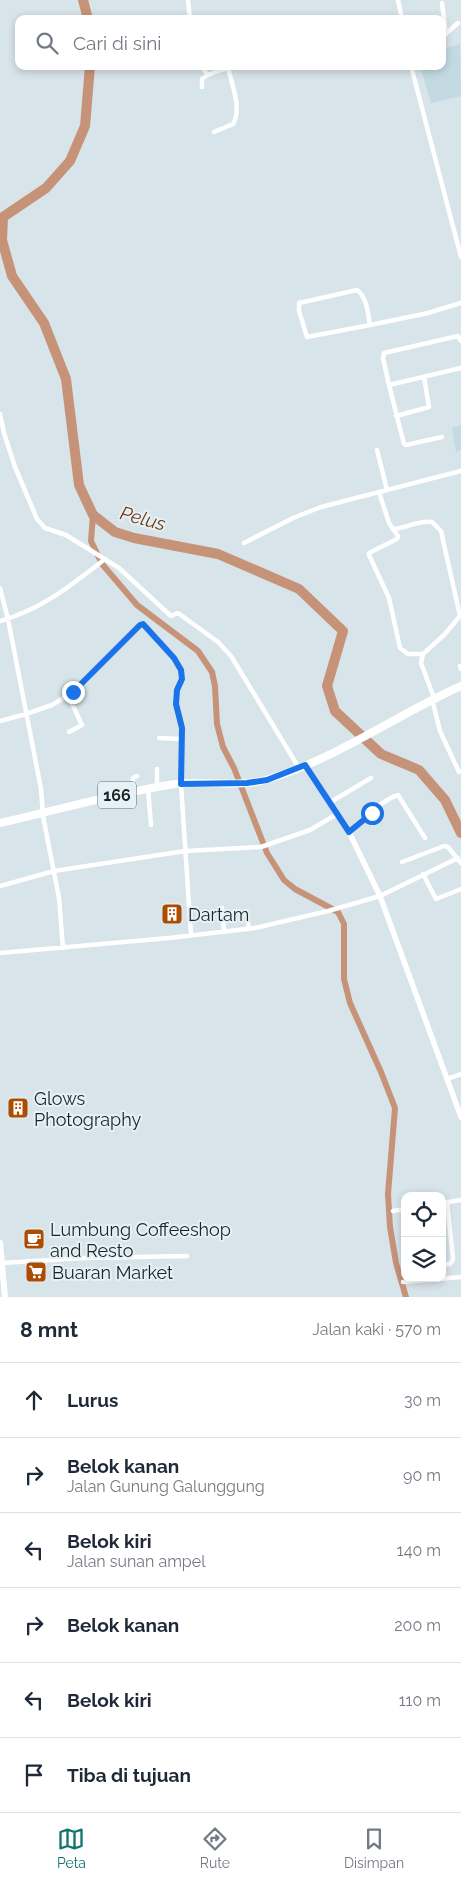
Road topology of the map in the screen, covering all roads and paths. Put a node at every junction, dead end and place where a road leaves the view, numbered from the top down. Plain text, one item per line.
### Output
1 (188, 0) edge
2 (398, 0) edge
3 (442, 3) dead end
4 (190, 15) edge
5 (401, 15) edge
6 (443, 15) edge
7 (458, 23) dead end
8 (446, 33) edge
9 (204, 70) edge
10 (221, 70) edge
11 (228, 70) edge
12 (412, 70) edge
13 (207, 74) junction
14 (202, 87) dead end
15 (214, 132) dead end
16 (461, 257) edge
17 (461, 303) edge
18 (370, 325) junction
19 (461, 341) edge
20 (461, 368) edge
21 (424, 377) junction
22 (389, 385) junction
23 (0, 414) edge
24 (396, 416) junction
25 (442, 437) dead end
26 (377, 450) dead end
27 (461, 471) edge
28 (387, 490) junction
29 (379, 492) junction
30 (393, 529) junction
31 (244, 543) dead end
32 (105, 559) junction
33 (0, 588) edge
34 (8, 619) junction
35 (0, 622) edge
36 (423, 654) junction
37 (461, 686) edge
38 (68, 695) junction
39 (433, 699) junction
40 (26, 714) junction
41 (0, 720) edge
42 (69, 732) dead end
43 (159, 738) dead end
44 (181, 739) junction
45 (302, 766) junction
46 (157, 769) dead end
47 (459, 772) dead end
48 (138, 776) dead end
49 (371, 778) dead end
50 (181, 784) junction
51 (157, 787) junction
52 (148, 788) junction
53 (133, 791) junction
54 (329, 803) junction
55 (42, 814) junction
56 (337, 814) junction
57 (0, 823) edge
58 (151, 825) dead end
59 (349, 832) junction
60 (426, 838) dead end
61 (185, 851) junction
62 (460, 860) edge
63 (402, 862) dead end
64 (54, 871) junction
65 (423, 874) junction
66 (0, 886) edge
67 (461, 889) edge
68 (380, 896) junction
69 (222, 908) dead end
70 (246, 911) dead end
71 (249, 929) junction
72 (224, 932) junction
73 (191, 935) junction
74 (63, 948) junction
75 (0, 953) edge
76 (461, 1074) edge
77 (447, 1078) junction
78 (461, 1117) edge
79 (461, 1200) edge
80 (446, 1203) edge
81 (401, 1210) edge
82 (446, 1210) edge
83 (393, 1211) dead end
84 (0, 1243) edge
85 (187, 1256) dead end
86 (2, 1263) junction
87 (446, 1264) edge
88 (461, 1276) edge
89 (446, 1278) edge
90 (5, 1297) edge

1 - 4 street
2 - 5 street
3 - 6 street
7 - 8 street
9 - 13 street
10 - 13 street
11 - 15 street
12 - 16 street
13 - 14 street
17 - 18 street
18 - 18 street
19 - 22 street
20 - 21 street
21 - 22 street
21 - 24 street
22 - 24 street
23 - 32 street
24 - 25 street
26 - 28 street
27 - 28 street
28 - 29 street
29 - 30 street
29 - 31 street
30 - 36 street
30 - 36 street
32 - 34 street
32 - 45 street
33 - 34 street
34 - 35 street
34 - 40 street
36 - 39 street
37 - 39 main road, 166
38 - 40 street
38 - 42 street
38 - 44 street
39 - 45 main road, 166
39 - 47 street
40 - 41 street
40 - 55 street
43 - 44 street
44 - 50 street
45 - 50 main road, 166
45 - 54 street
46 - 51 street
48 - 53 street
49 - 54 street
50 - 51 main road, 166
50 - 61 street
51 - 52 main road, 166
52 - 53 main road, 166
52 - 58 street
53 - 55 main road, 166
54 - 56 street
55 - 57 main road, 166
55 - 64 street
56 - 59 street
56 - 61 street
59 - 60 street
59 - 68 street
61 - 64 street
61 - 73 street
62 - 63 street
62 - 65 street
64 - 66 street
64 - 74 street
65 - 67 street
65 - 68 street
68 - 71 street
68 - 77 street
69 - 72 street
70 - 71 street
71 - 72 street
72 - 73 street
73 - 74 street
74 - 75 street
76 - 77 street
77 - 78 street
79 - 80 street
81 - 83 street
82 - 87 street
84 - 86 main road
85 - 86 street
86 - 90 main road
88 - 89 street

